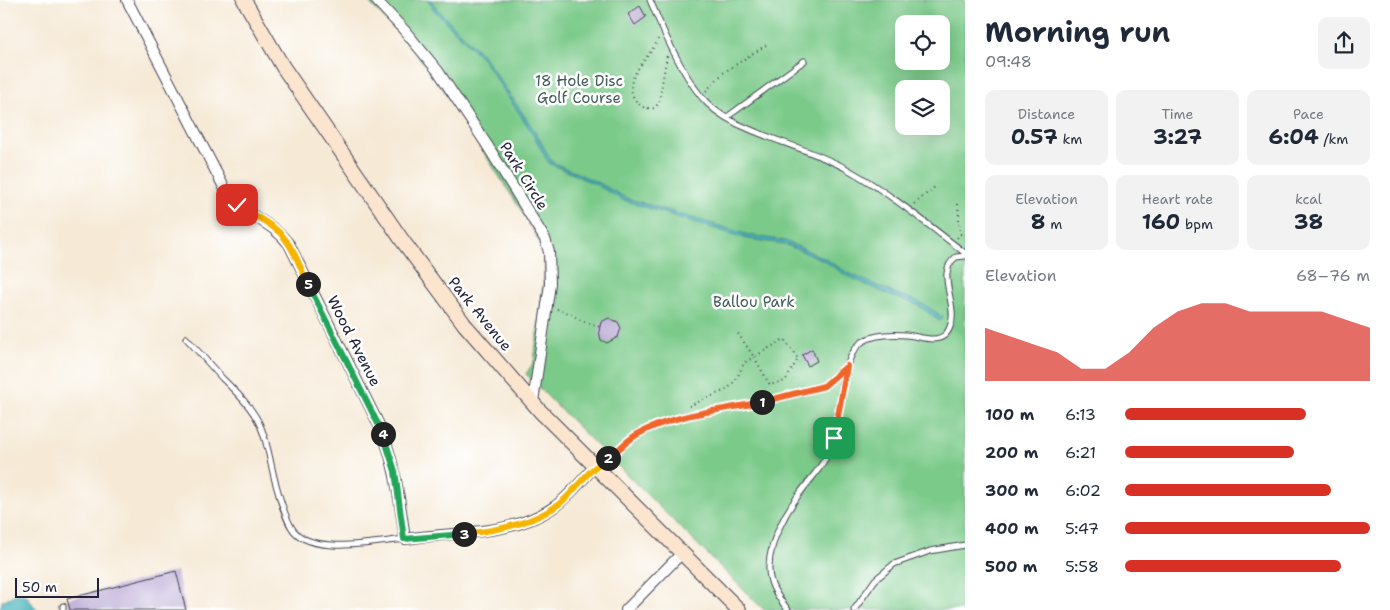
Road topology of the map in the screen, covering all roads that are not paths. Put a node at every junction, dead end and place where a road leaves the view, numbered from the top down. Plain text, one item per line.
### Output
1 (127, 0) edge
2 (244, 0) edge
3 (376, 0) edge
4 (650, 0) edge
5 (804, 61) dead end
6 (727, 117) junction
7 (965, 254) edge
8 (186, 338) dead end
9 (847, 366) junction
10 (532, 402) junction
11 (595, 466) junction
12 (404, 539) junction
13 (965, 546) edge
14 (682, 553) junction
15 (626, 610) edge
16 (739, 610) edge
17 (788, 610) edge
18 (854, 610) edge

1 - 12 street, Wood Avenue
2 - 10 main road, Park Avenue
3 - 10 street, Park Circle
4 - 6 lane
5 - 6 lane
6 - 7 lane
7 - 9 lane
8 - 12 lane
9 - 11 lane
9 - 17 lane
10 - 11 main road, Park Avenue
11 - 12 street
11 - 14 main road, Park Avenue
13 - 18 lane
14 - 15 street
14 - 16 main road, Park Avenue

